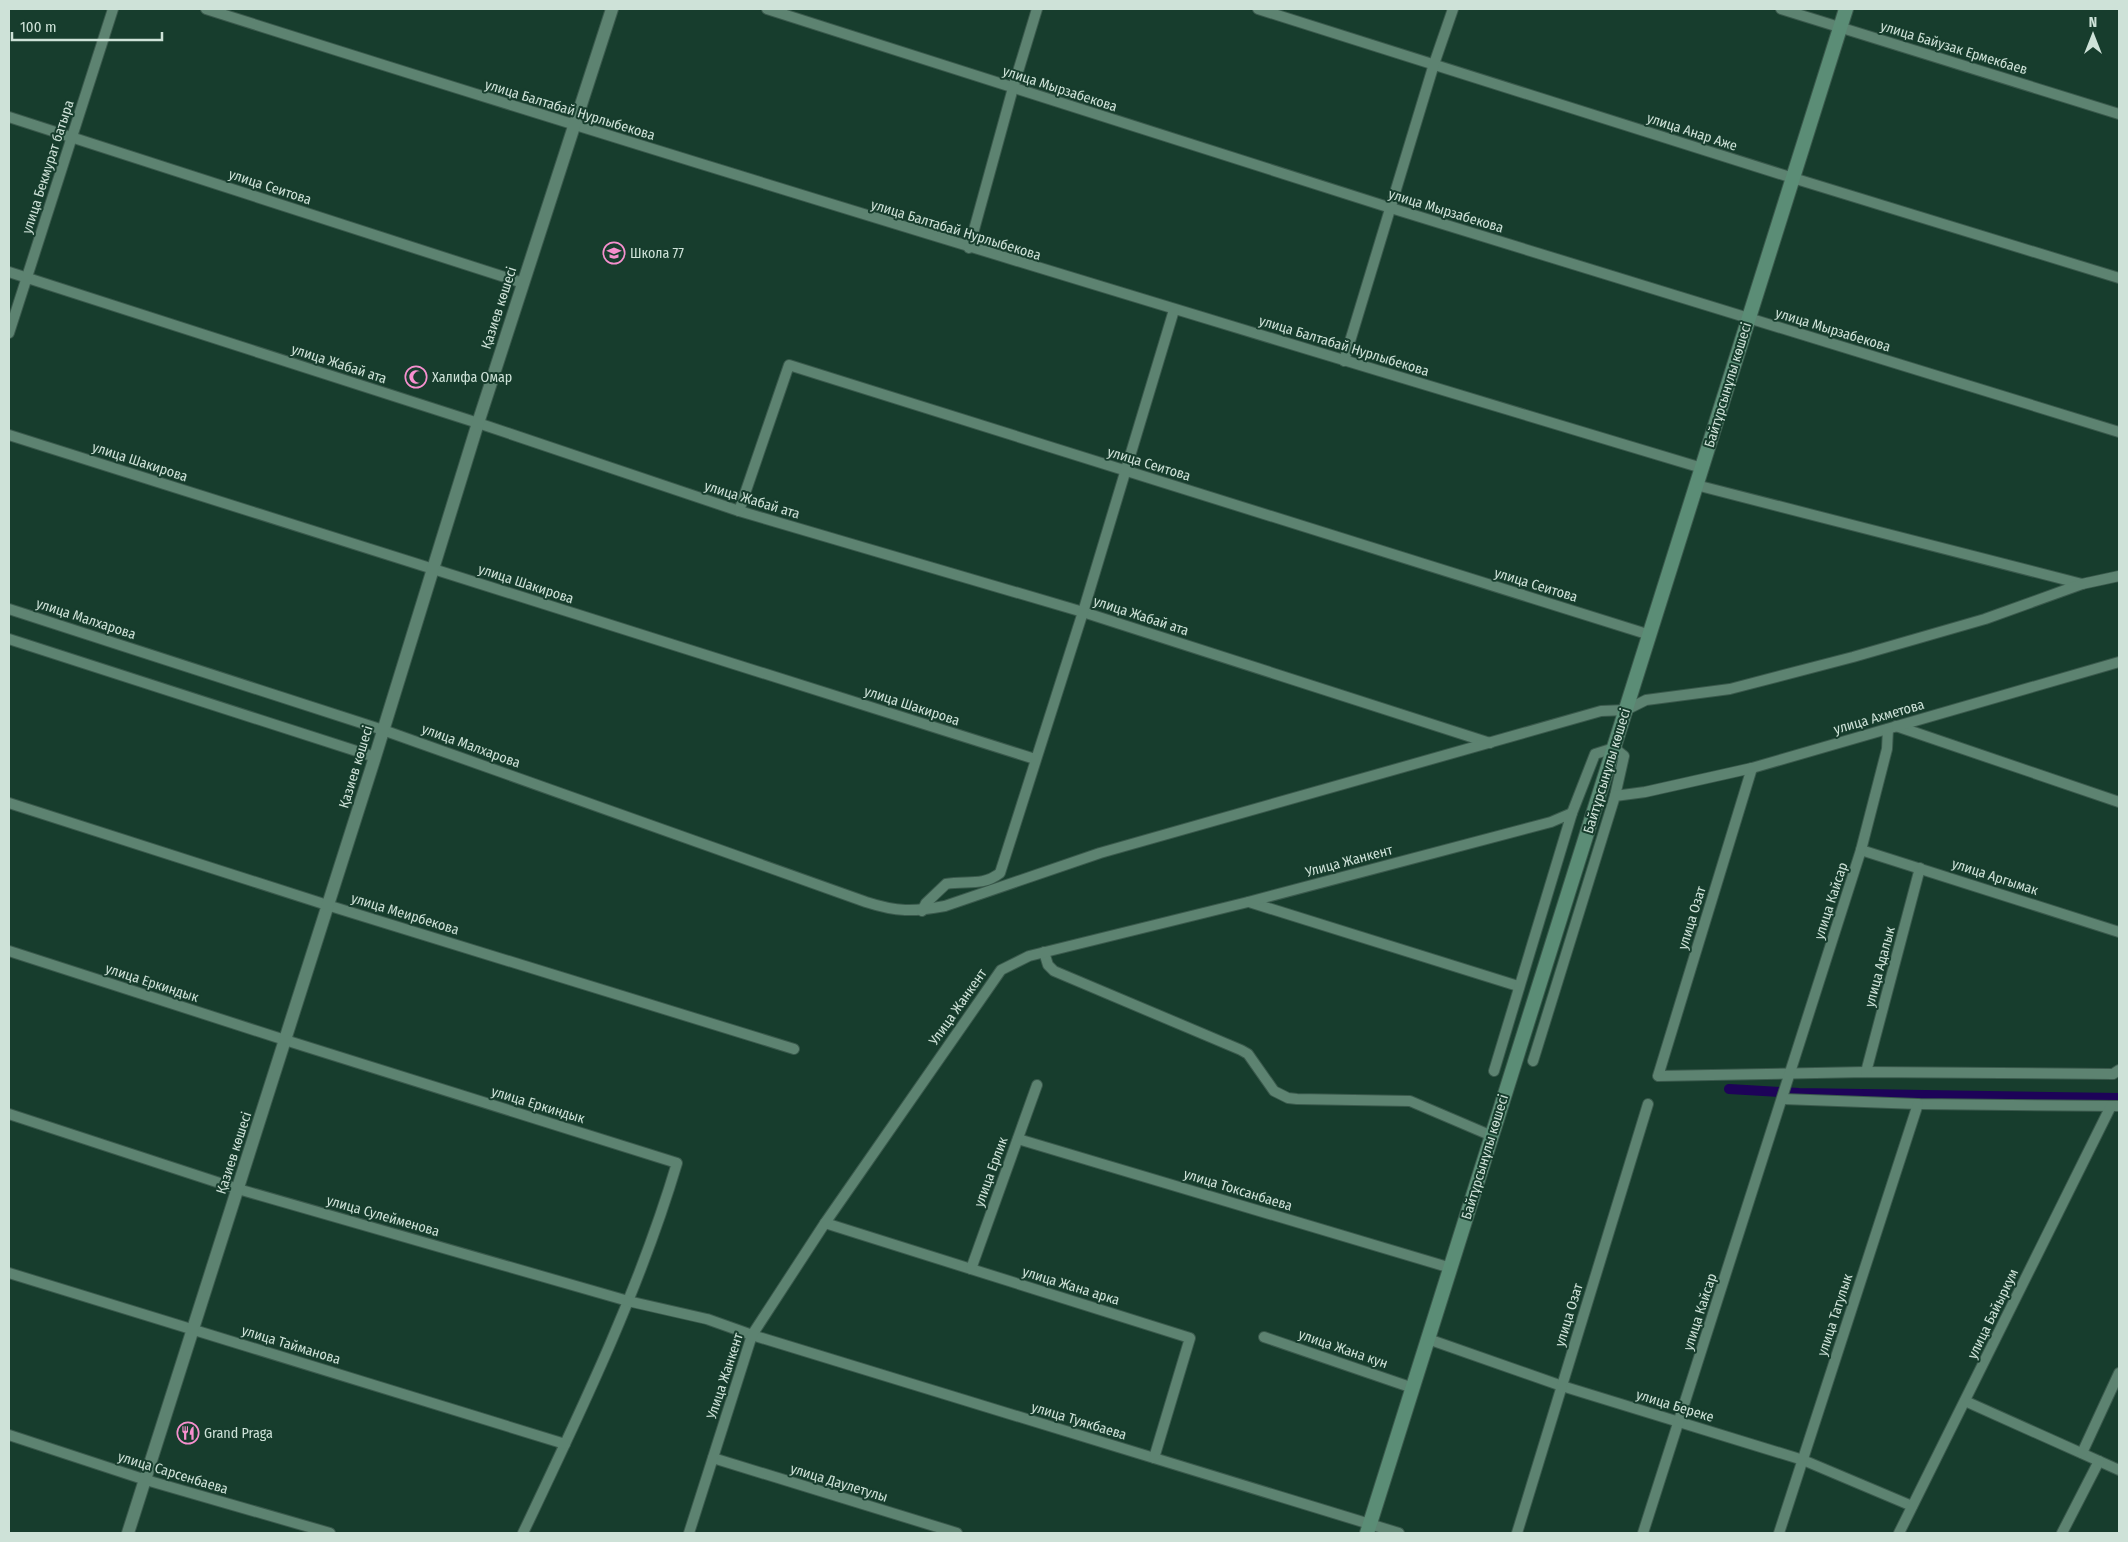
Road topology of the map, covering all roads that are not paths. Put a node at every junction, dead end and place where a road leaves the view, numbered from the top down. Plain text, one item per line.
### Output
1 (113, 9) edge
2 (206, 9) edge
3 (612, 9) edge
4 (767, 9) edge
5 (1037, 9) edge
6 (1258, 9) edge
7 (1453, 9) edge
8 (1781, 9) edge
9 (1846, 9) edge
10 (1840, 27) junction
11 (1434, 64) junction
12 (1013, 88) junction
13 (2119, 114) edge
14 (9, 117) edge
15 (574, 126) junction
16 (72, 138) junction
17 (1793, 178) junction
18 (1391, 208) junction
19 (970, 248) junction
20 (9, 272) edge
21 (26, 278) junction
22 (2119, 278) edge
23 (523, 283) junction
24 (1174, 310) junction
25 (1749, 318) junction
26 (9, 333) edge
27 (1344, 361) junction
28 (478, 423) junction
29 (2119, 432) edge
30 (9, 435) edge
31 (1702, 468) junction
32 (1125, 472) junction
33 (1696, 485) junction
34 (739, 512) junction
35 (433, 569) junction
36 (2119, 576) edge
37 (2082, 584) junction
38 (9, 609) edge
39 (1083, 612) junction
40 (1650, 634) junction
41 (9, 639) edge
42 (2119, 662) edge
43 (2107, 666) junction
44 (2119, 670) edge
45 (1626, 710) junction
46 (1892, 727) junction
47 (382, 730) junction
48 (1491, 744) junction
49 (1614, 748) junction
50 (375, 757) junction
51 (1035, 759) junction
52 (1752, 768) junction
53 (1615, 796) junction
54 (2119, 802) edge
55 (9, 803) edge
56 (1572, 813) junction
57 (1861, 850) junction
58 (1920, 868) junction
59 (1248, 902) junction
60 (327, 905) junction
61 (922, 911) junction
62 (2119, 932) edge
63 (9, 951) edge
64 (1044, 952) junction
65 (1518, 986) junction
66 (285, 1040) junction
67 (794, 1049) dead end
68 (1533, 1062) dead end
69 (1494, 1070) dead end
70 (2119, 1070) edge
71 (1866, 1072) junction
72 (1789, 1076) junction
73 (1037, 1085) dead end
74 (1783, 1099) junction
75 (1648, 1104) dead end
76 (1918, 1104) junction
77 (2115, 1106) edge
78 (9, 1114) edge
79 (1492, 1136) junction
80 (1018, 1139) junction
81 (238, 1189) junction
82 (825, 1223) junction
83 (1450, 1268) junction
84 (971, 1269) junction
85 (9, 1273) edge
86 (628, 1301) junction
87 (194, 1329) junction
88 (752, 1335) junction
89 (1264, 1337) dead end
90 (1428, 1339) junction
91 (2119, 1373) edge
92 (1562, 1386) junction
93 (1413, 1388) junction
94 (1965, 1401) junction
95 (1679, 1422) junction
96 (9, 1435) edge
97 (565, 1444) junction
98 (2082, 1453) junction
99 (713, 1458) junction
100 (1154, 1458) junction
101 (1803, 1460) junction
102 (2099, 1461) junction
103 (2119, 1470) edge
104 (146, 1480) junction
105 (1912, 1506) junction
106 (1369, 1529) edge
107 (128, 1533) edge
108 (330, 1533) edge
109 (523, 1533) edge
110 (689, 1533) edge
111 (958, 1533) edge
112 (1399, 1533) edge
113 (1517, 1533) edge
114 (1643, 1533) edge
115 (1778, 1533) edge
116 (1898, 1533) edge
117 (2062, 1533) edge

1 - 16 street, улица Бекмурат батыра
2 - 15 street, улица Балтабай Нурлыбекова
3 - 15 street, Қазиев көшесі
4 - 12 street, улица Мырзабекова
5 - 12 street
6 - 11 street, улица Анар Аже
7 - 11 street
8 - 10 street, улица Байузак Ермекбаев
9 - 10 main road, Байтұрсынұлы көшесі
10 - 13 street, улица Байузак Ермекбаев
10 - 17 main road, Байтұрсынұлы көшесі
11 - 17 street, улица Анар Аже
11 - 18 street
12 - 18 street, улица Мырзабекова
12 - 19 street
14 - 16 street, улица Сеитова
15 - 19 street, улица Балтабай Нурлыбекова
15 - 23 street, Қазиев көшесі
16 - 21 street, улица Бекмурат батыра
16 - 23 street, улица Сеитова
17 - 22 street, улица Анар Аже
17 - 25 main road, Байтұрсынұлы көшесі
18 - 25 street, улица Мырзабекова
18 - 27 street
19 - 24 street, улица Балтабай Нурлыбекова
20 - 21 street, улица Жабай ата
21 - 26 street, улица Бекмурат батыра
21 - 28 street, улица Жабай ата
23 - 28 street, Қазиев көшесі
24 - 27 street, улица Балтабай Нурлыбекова
24 - 32 street
25 - 29 street, улица Мырзабекова
25 - 31 main road, Байтұрсынұлы көшесі
27 - 31 street, улица Балтабай Нурлыбекова
28 - 34 street, улица Жабай ата
28 - 35 street, Қазиев көшесі
30 - 35 street, улица Шакирова
31 - 33 main road, Байтұрсынұлы көшесі
32 - 34 street, улица Сеитова
32 - 39 street
32 - 40 street, улица Сеитова
33 - 37 street
33 - 40 main road, Байтұрсынұлы көшесі
34 - 39 street, улица Жабай ата
35 - 47 street, Қазиев көшесі
35 - 51 street, улица Шакирова
36 - 37 street
37 - 45 street
38 - 47 street, улица Малхарова
39 - 48 street, улица Жабай ата
39 - 51 street
40 - 45 main road, Байтұрсынұлы көшесі
41 - 50 street
42 - 43 street, улица Ахметова
43 - 44 street
43 - 46 street, улица Ахметова
45 - 48 street, улица Малхарова
45 - 49 main road, Байтұрсынұлы көшесі
46 - 52 street, улица Ахметова
46 - 54 street
46 - 57 street, улица Кайсар
47 - 50 street, Қазиев көшесі
47 - 61 street, улица Малхарова
48 - 61 street, улица Малхарова
49 - 53 street
49 - 56 street
49 - 79 main road, Байтұрсынұлы көшесі
50 - 60 street, Қазиев көшесі
51 - 61 street
52 - 53 street, улица Ахметова
52 - 72 street, улица Озат
53 - 68 street
55 - 60 street, улица Меирбекова
56 - 59 street, Улица Жанкент
56 - 65 street
57 - 58 street, улица Аргымак
57 - 72 street, улица Кайсар
58 - 62 street, улица Аргымак
58 - 71 street, улица Адалык
59 - 64 street, Улица Жанкент
59 - 65 street
60 - 66 street, Қазиев көшесі
60 - 67 street, улица Меирбекова
63 - 66 street, улица Еркиндык
64 - 79 street
64 - 82 street, Улица Жанкент
65 - 69 street
66 - 81 street, Қазиев көшесі
66 - 86 street, улица Еркиндык
70 - 71 street
71 - 72 street
72 - 74 street, улица Кайсар
73 - 80 street, улица Ерлик
74 - 76 street
74 - 95 street, улица Кайсар
75 - 92 street, улица Озат
76 - 77 street
76 - 101 street, улица Татулык
77 - 94 street, улица Байыркум
78 - 81 street, улица Сулейменова
79 - 83 main road, Байтұрсынұлы көшесі
80 - 83 street, улица Токсанбаева
80 - 84 street, улица Ерлик
81 - 86 street, улица Сулейменова
81 - 87 street, Қазиев көшесі
82 - 84 street, улица Жана арка
82 - 88 street, Улица Жанкент
83 - 90 main road, Байтұрсынұлы көшесі
84 - 100 street, улица Жана арка
85 - 87 street, улица Тайманова
86 - 88 street, улица Сулейменова
86 - 97 street, улица Еркиндык
87 - 97 street, улица Тайманова
87 - 104 street, Қазиев көшесі
88 - 99 street, Улица Жанкент
88 - 100 street, улица Туякбаева
89 - 93 street, улица Жана кун
90 - 92 street, улица Береке
90 - 93 main road, Байтұрсынұлы көшесі
91 - 98 street
92 - 95 street, улица Береке
92 - 113 street, улица Озат
93 - 106 main road, Байтұрсынұлы көшесі
94 - 98 street
94 - 105 street, улица Байыркум
95 - 101 street, улица Береке
95 - 114 street, улица Кайсар
96 - 104 street, улица Сарсенбаева
97 - 109 street, улица Еркиндык
98 - 102 street
99 - 110 street, Улица Жанкент
99 - 111 street, улица Даулетулы
100 - 106 street, улица Туякбаева
101 - 105 street, улица Береке
101 - 115 street, улица Татулык
102 - 103 street
102 - 117 street
104 - 107 street, Қазиев көшесі
104 - 108 street, улица Сарсенбаева
105 - 116 street, улица Байыркум
106 - 112 street, улица Туякбаева

